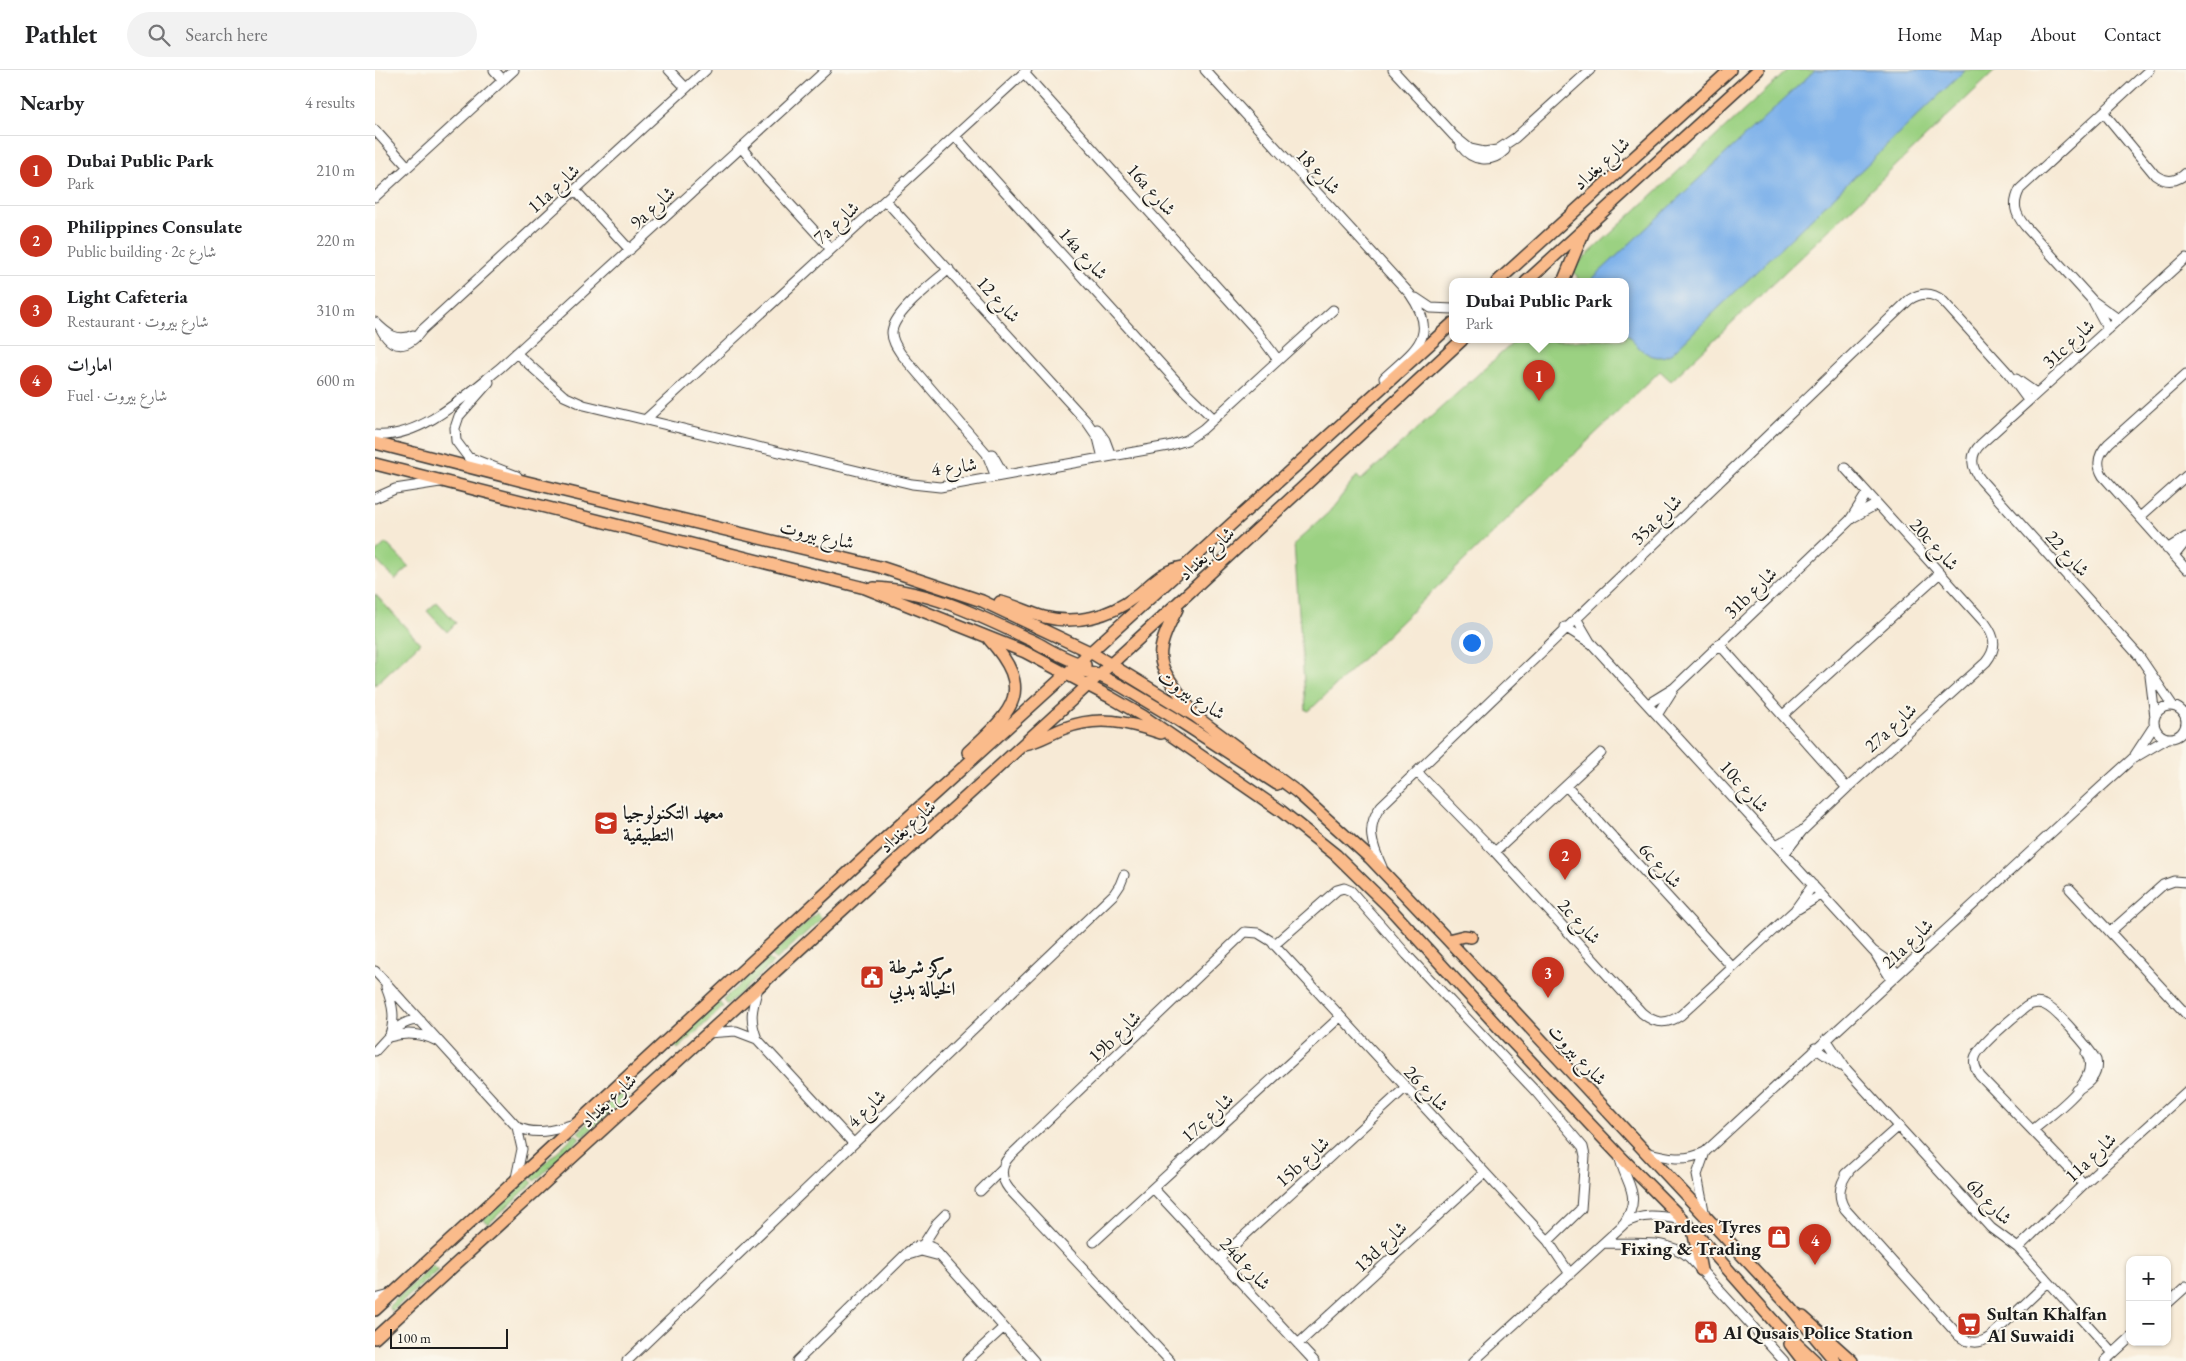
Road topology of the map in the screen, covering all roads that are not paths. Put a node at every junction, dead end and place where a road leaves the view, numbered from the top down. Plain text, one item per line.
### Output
1 (494, 70) edge
2 (514, 70) edge
3 (669, 70) edge
4 (706, 70) edge
5 (826, 70) edge
6 (1205, 70) edge
7 (1393, 70) edge
8 (1590, 70) edge
9 (1730, 70) edge
10 (1758, 70) edge
11 (2149, 70) edge
12 (1025, 71) edge
13 (503, 80) junction
14 (686, 88) junction
15 (2104, 113) junction
16 (375, 130) edge
17 (955, 136) junction
18 (739, 150) junction
19 (408, 167) junction
20 (2186, 172) edge
21 (575, 190) junction
22 (375, 197) edge
23 (885, 200) junction
24 (1586, 226) junction
25 (831, 249) junction
26 (629, 250) junction
27 (2186, 258) edge
28 (949, 269) junction
29 (1501, 278) edge
30 (1530, 278) edge
31 (1565, 278) edge
32 (1410, 294) junction
33 (2093, 301) junction
34 (1449, 309) edge
35 (1333, 310) dead end
36 (2118, 320) junction
37 (377, 324) edge
38 (1449, 327) edge
39 (2108, 329) junction
40 (1459, 343) edge
41 (519, 351) junction
42 (1281, 358) junction
43 (500, 368) junction
44 (2009, 374) junction
45 (2186, 374) edge
46 (2035, 393) junction
47 (668, 398) junction
48 (1369, 399) junction
49 (2028, 400) junction
50 (646, 419) junction
51 (1212, 421) junction
52 (663, 423) junction
53 (375, 435) edge
54 (375, 443) edge
55 (1974, 454) joint
56 (1107, 457) junction
57 (375, 464) edge
58 (1845, 468) dead end
59 (1000, 476) junction
60 (2186, 476) edge
61 (440, 482) junction
62 (527, 482) junction
63 (1867, 493) junction
64 (375, 498) edge
65 (1877, 504) junction
66 (2140, 517) junction
67 (1850, 520) junction
68 (2186, 537) edge
69 (2186, 541) edge
70 (2167, 548) junction
71 (2174, 556) junction
72 (1185, 567) junction
73 (2186, 569) edge
74 (1939, 573) junction
75 (865, 588) junction
76 (1181, 600) junction
77 (982, 601) junction
78 (1575, 618) junction
79 (1565, 627) junction
80 (987, 635) junction
81 (1591, 644) junction
82 (1719, 644) junction
83 (1995, 644) joint
84 (1090, 652) junction
85 (1077, 664) junction
86 (1111, 664) junction
87 (2149, 671) junction
88 (1067, 673) junction
89 (1099, 675) junction
90 (1088, 685) junction
91 (1674, 688) junction
92 (1648, 704) junction
93 (2173, 706) junction
94 (1657, 714) junction
95 (1783, 715) junction
96 (1195, 716) junction
97 (2155, 722) junction
98 (2186, 723) edge
99 (2172, 737) junction
100 (1178, 739) junction
101 (2186, 739) edge
102 (1023, 744) junction
103 (1601, 753) dead end
104 (2132, 759) junction
105 (1420, 769) junction
106 (1566, 786) junction
107 (1847, 788) junction
108 (1297, 792) junction
109 (1802, 831) junction
110 (890, 834) junction
111 (1776, 845) junction
112 (1495, 852) junction
113 (1784, 854) junction
114 (1385, 874) junction
115 (1124, 875) dead end
116 (2186, 878) edge
117 (2186, 882) edge
118 (1813, 885) junction
119 (2070, 889) dead end
120 (2153, 893) junction
121 (1821, 894) junction
122 (1795, 910) junction
123 (2110, 932) junction
124 (1471, 937) dead end
125 (1448, 940) junction
126 (1233, 944) joint
127 (1274, 945) junction
128 (1732, 967) junction
129 (375, 971) edge
130 (1894, 976) junction
131 (383, 980) junction
132 (758, 986) junction
133 (2186, 1014) edge
134 (1340, 1017) junction
135 (421, 1021) junction
136 (707, 1033) junction
137 (389, 1037) junction
138 (757, 1039) junction
139 (1826, 1039) junction
140 (442, 1044) junction
141 (1815, 1048) junction
142 (375, 1051) edge
143 (1846, 1069) junction
144 (1405, 1088) junction
145 (2186, 1092) edge
146 (576, 1124) junction
147 (1899, 1126) junction
148 (517, 1127) junction
149 (2033, 1130) junction
150 (853, 1143) junction
151 (1016, 1150) junction
152 (1646, 1152) junction
153 (1705, 1152) junction
154 (1619, 1155) junction
155 (1003, 1168) junction
156 (1484, 1173) junction
157 (516, 1178) junction
158 (2084, 1184) junction
159 (1153, 1188) junction
160 (980, 1191) dead end
161 (1018, 1197) junction
162 (946, 1214) dead end
163 (1705, 1216) junction
164 (1683, 1220) junction
165 (1623, 1224) junction
166 (1693, 1230) junction
167 (1095, 1242) dead end
168 (1548, 1242) junction
169 (1604, 1243) junction
170 (923, 1245) junction
171 (2018, 1248) junction
172 (1557, 1253) junction
173 (902, 1258) junction
174 (940, 1258) junction
175 (1220, 1258) junction
176 (1578, 1267) junction
177 (1701, 1270) junction
178 (1570, 1274) junction
179 (2048, 1282) junction
180 (2186, 1287) edge
181 (392, 1294) junction
182 (375, 1299) edge
183 (2170, 1301) edge
184 (1791, 1308) junction
185 (375, 1310) edge
186 (1777, 1326) junction
187 (1003, 1328) junction
188 (375, 1338) edge
189 (2126, 1342) edge
190 (1298, 1344) junction
191 (2113, 1353) junction
192 (627, 1361) edge
193 (797, 1361) edge
194 (967, 1361) edge
195 (1035, 1361) edge
196 (1170, 1361) edge
197 (1314, 1361) edge
198 (1474, 1361) edge
199 (1784, 1361) edge
200 (1803, 1361) edge
201 (1815, 1361) edge
202 (1835, 1361) edge
203 (1852, 1361) edge
204 (2105, 1361) edge

1 - 13 street
2 - 13 street
3 - 14 street
4 - 14 street, 11a شارع
5 - 18 street, 9a شارع
6 - 32 street, شارع 18
7 - 8 street
9 - 29 main road, شارع بغداد
10 - 24 main road, شارع بغداد
11 - 15 street
12 - 17 street, 7a شارع
12 - 42 street, 16a شارع
13 - 19 street
14 - 21 street, 11a شارع
15 - 20 street
15 - 33 street
16 - 19 street
17 - 23 street, 7a شارع
17 - 51 street, 14a شارع
18 - 25 street
18 - 26 street, 9a شارع
19 - 22 street
21 - 26 street
21 - 37 street, 11a شارع
23 - 25 street, 7a شارع
23 - 28 street, شارع 12
24 - 30 main road, شارع بغداد
24 - 31 main road
25 - 47 street, 7a شارع
26 - 41 street, 9a شارع
27 - 36 street, 31c شارع
28 - 56 street, شارع 12
28 - 59 street
32 - 34 street, شارع 18
32 - 48 street, شارع 18
33 - 36 street
33 - 39 street
35 - 42 street, شارع 4
36 - 39 street, 31c شارع
38 - 48 main road, شارع بغداد
39 - 46 street, 31c شارع
40 - 76 main road, شارع بغداد
41 - 43 street, 9a شارع
41 - 50 street, شارع 4
42 - 51 street, شارع 4
43 - 53 street, 9a شارع
43 - 62 street, 9a شارع
44 - 46 street, 35a شارع
44 - 49 street, 35a شارع
44 - 78 street, 35a شارع
45 - 66 street
46 - 49 street, 31c شارع
47 - 50 street, 7a شارع
47 - 52 street
48 - 72 main road, شارع بغداد
49 - 55 street, 31c شارع
50 - 52 street, شارع 4
51 - 56 street, شارع 4
52 - 59 street, شارع 4
54 - 62 main road, شارع بيروت
55 - 87 street, شارع 22
56 - 59 street, شارع 4
57 - 61 main road
58 - 63 street, 20c شارع
60 - 66 street
61 - 64 street
61 - 75 main road
62 - 77 main road, شارع بيروت
63 - 65 street, 20c شارع
63 - 67 street, 31b شارع
65 - 67 street, 31b شارع
65 - 74 street, 20c شارع
66 - 70 street
67 - 82 street, 31b شارع
68 - 70 street
69 - 71 street
70 - 71 street
71 - 73 street
72 - 77 main road
72 - 84 main road, شارع بغداد
74 - 83 street, 20c شارع
74 - 95 street
75 - 80 main road
75 - 85 main road
76 - 86 main road, شارع بغداد
76 - 96 main road
77 - 84 main road, شارع بيروت
78 - 79 street, 35a شارع
78 - 81 street, 10c شارع
79 - 81 street, 10c شارع
79 - 105 street, 35a شارع
80 - 88 main road
80 - 110 main road
81 - 92 street, 10c شارع
82 - 91 street, 31b شارع
82 - 95 street
83 - 107 street, 27a شارع
84 - 85 main road, شارع بغداد
84 - 86 main road, شارع بيروت
85 - 86 main road
85 - 88 main road, شارع بغداد
86 - 89 main road, شارع بغداد
86 - 96 main road, شارع بيروت
87 - 93 street, شارع 22
87 - 97 street, شارع 22
88 - 89 main road
88 - 90 main road
88 - 110 main road, شارع بغداد
89 - 90 main road, شارع بغداد
89 - 108 main road
90 - 100 main road
90 - 102 main road, شارع بغداد
91 - 92 street, 31b شارع
91 - 94 street, 31b شارع
92 - 94 street, 10c شارع
93 - 97 street
93 - 98 street
94 - 111 street, 10c شارع
95 - 107 street
96 - 108 main road, شارع بيروت
97 - 99 street
97 - 104 street, 21a شارع
98 - 99 street
99 - 101 street
99 - 104 street, 21a شارع
100 - 102 main road
100 - 154 main road
102 - 132 main road, شارع بغداد
103 - 106 street
104 - 130 street, 21a شارع
105 - 112 street, 2c شارع
105 - 114 street, 35a شارع
106 - 112 street
106 - 128 street, 6c شارع
107 - 109 street, 27a شارع
108 - 114 main road, شارع بيروت
109 - 111 street, 27a شارع
109 - 113 street, 27a شارع
110 - 146 main road, شارع بغداد
111 - 113 street, 10c شارع
112 - 128 street, 2c شارع
113 - 118 street, 10c شارع
114 - 125 main road, شارع بيروت
115 - 150 street, شارع 4
116 - 120 street
117 - 120 street
118 - 121 street, 10c شارع
118 - 122 street
119 - 123 street
120 - 123 street
121 - 122 street
121 - 130 street, 10c شارع
122 - 128 street
123 - 133 street
124 - 125 main road
125 - 152 main road, شارع بيروت
126 - 127 street, شارع 26
126 - 151 street, 19b شارع
127 - 134 street, شارع 26
127 - 168 street
129 - 131 street
130 - 139 street, 21a شارع
131 - 135 street
131 - 137 street
132 - 136 main road, شارع بغداد
132 - 138 street
134 - 144 street, شارع 26
134 - 159 street, 17c شارع
135 - 137 street
135 - 140 street
136 - 138 street
136 - 188 main road, شارع بغداد
137 - 140 street
137 - 142 street
138 - 150 street
139 - 141 street, 21a شارع
139 - 143 street, 6b شارع
140 - 148 street
141 - 143 street, 6b شارع
141 - 153 street, 21a شارع
143 - 147 street, 6b شارع
144 - 156 street, شارع 26
144 - 175 street, 15b شارع
145 - 158 street, 11a شارع
146 - 148 street
146 - 157 main road, شارع بغداد
147 - 171 street, 6b شارع
147 - 179 street
148 - 157 street
149 - 149 street
149 - 158 street
150 - 192 street, شارع 4
151 - 155 street
151 - 161 street
152 - 153 street, 21a شارع
152 - 163 main road, شارع بيروت
153 - 163 street, 21a شارع
154 - 164 main road
154 - 165 street
155 - 160 street
155 - 161 street
156 - 168 street, شارع 26
156 - 190 street, 13d شارع
157 - 181 main road, شارع بغداد
158 - 171 street, 11a شارع
159 - 167 street, 17c شارع
159 - 175 street, 24d شارع
161 - 196 street
162 - 170 street
163 - 184 main road, شارع بيروت
164 - 165 street
164 - 166 main road
165 - 169 street
166 - 177 main road
166 - 186 main road
168 - 172 street, شارع 26
169 - 176 street
169 - 177 street
170 - 173 street
170 - 174 street
171 - 179 street, 6b شارع
172 - 176 street, شارع 26
172 - 178 street, شارع 26
173 - 174 street
173 - 193 street
174 - 187 street
175 - 190 street, 24d شارع
176 - 178 street
177 - 199 street
178 - 198 street
179 - 191 street, 6b شارع
180 - 183 street
181 - 182 street
181 - 185 main road, شارع بغداد
184 - 202 main road, شارع بيروت
184 - 203 main road, شارع بيروت
186 - 200 main road
186 - 201 main road
187 - 194 street
187 - 195 street
189 - 191 street
190 - 197 street, 24d شارع
191 - 204 street

